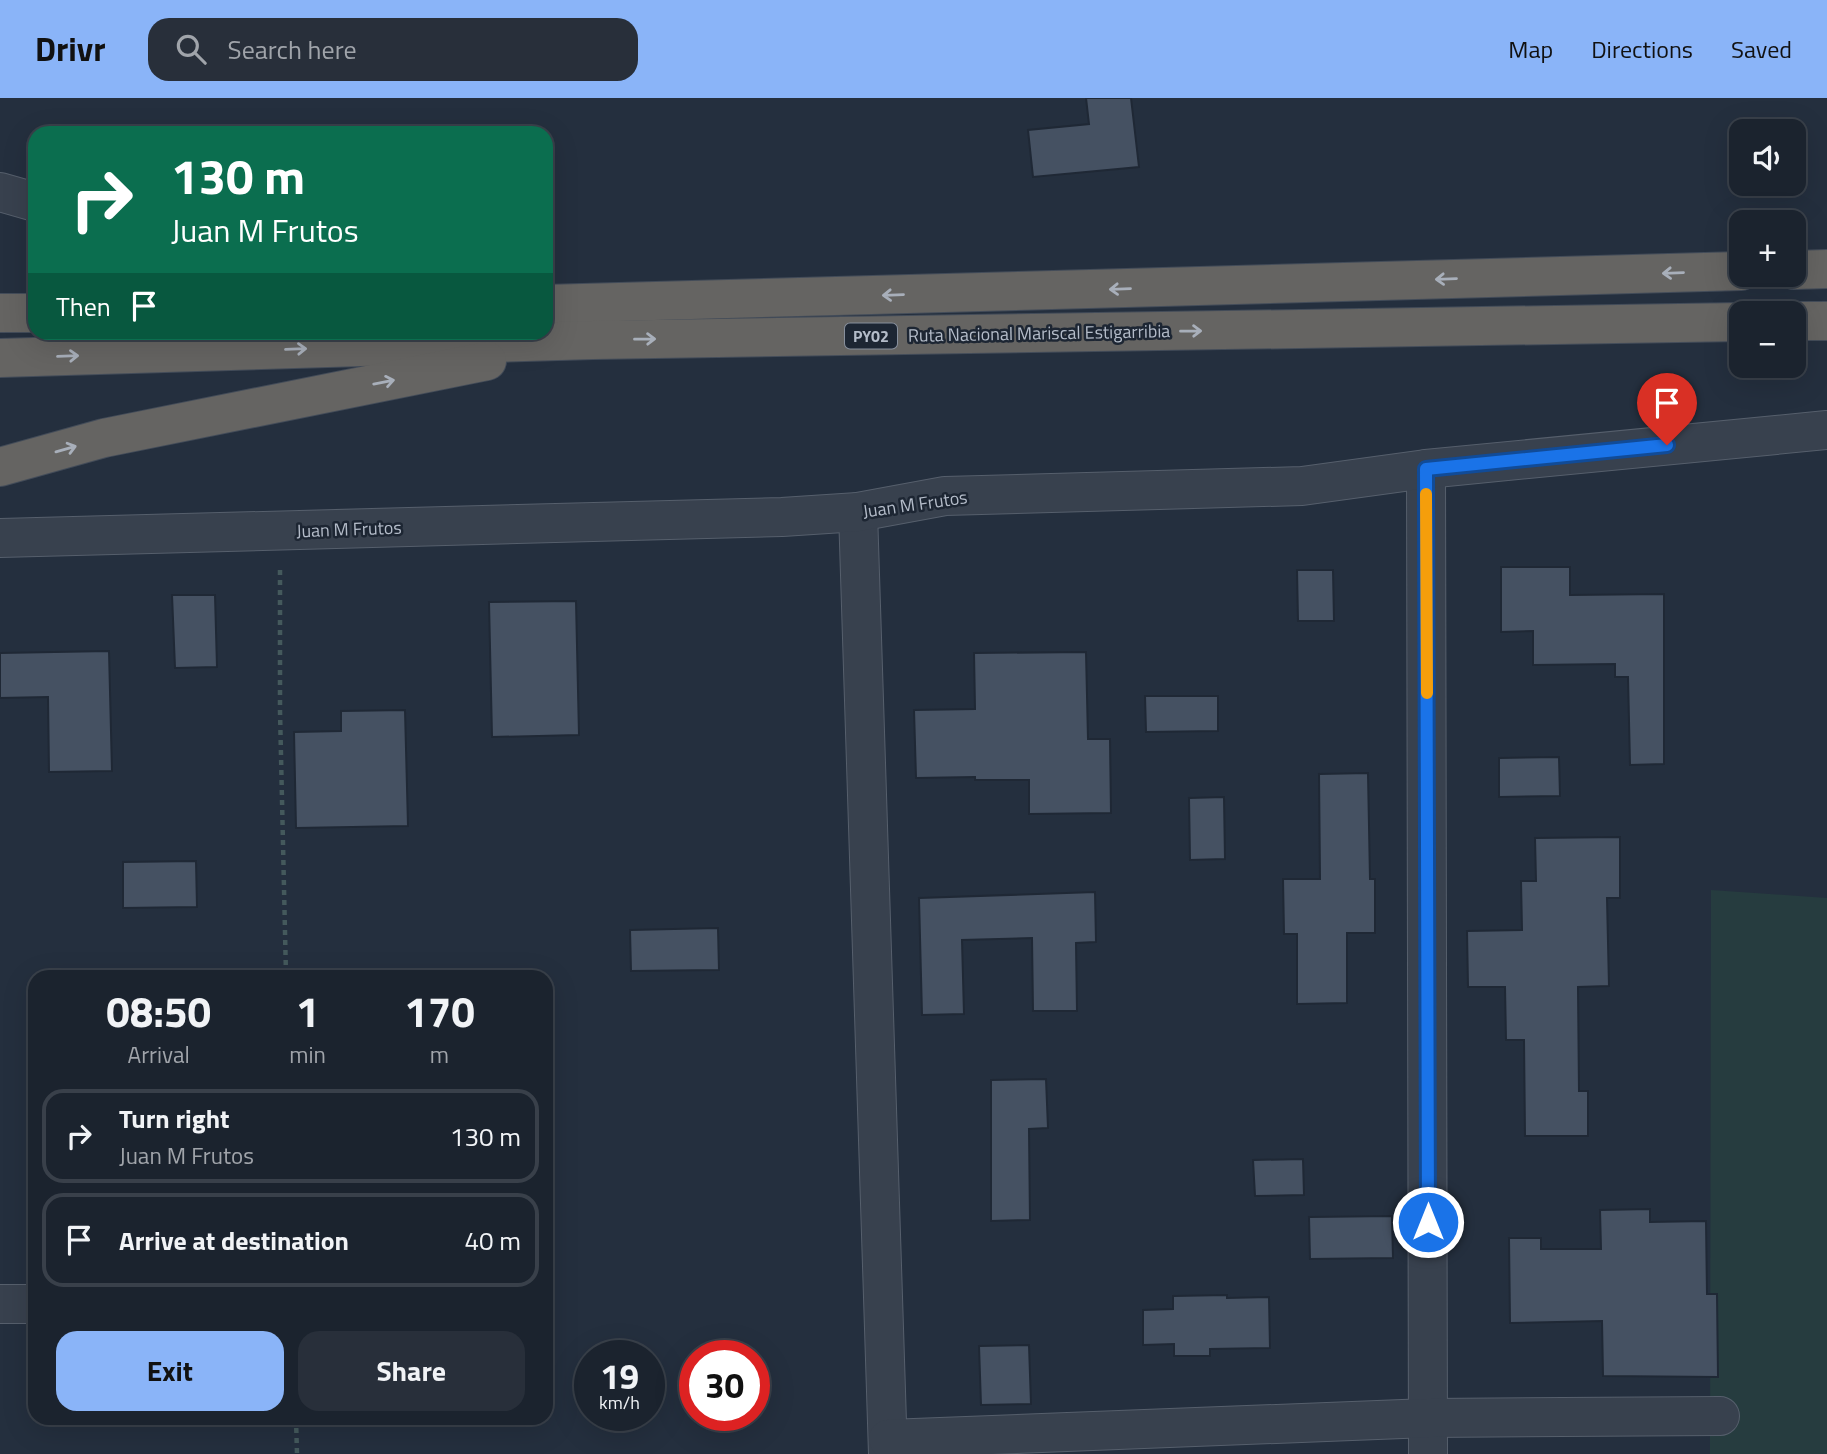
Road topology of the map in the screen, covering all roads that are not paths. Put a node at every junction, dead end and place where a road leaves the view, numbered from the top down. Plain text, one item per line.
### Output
1 (0, 192) edge
2 (28, 200) edge
3 (1827, 269) edge
4 (1806, 270) edge
5 (1729, 271) edge
6 (558, 302) edge
7 (0, 313) edge
8 (28, 313) edge
9 (1806, 321) edge
10 (1827, 321) edge
11 (1729, 322) edge
12 (593, 340) junction
13 (0, 358) edge
14 (1827, 430) edge
15 (0, 467) edge
16 (1426, 469) junction
17 (858, 512) junction
18 (0, 538) edge
19 (0, 1304) edge
20 (28, 1304) edge
21 (1720, 1416) dead end
22 (1428, 1436) edge
23 (888, 1447) edge

1 - 2 street
3 - 4 highway
5 -> 6 highway
7 - 8 highway
9 - 10 highway
12 -> 11 highway, Ruta Nacional Mariscal Estigarribia / PY02
13 -> 12 highway, Ruta Nacional Mariscal Estigarribia / PY02
15 -> 12 highway
14 - 16 street, Juan M Frutos
16 - 17 street, Juan M Frutos
16 - 22 street
17 - 18 street, Juan M Frutos
17 - 23 street
19 - 20 street
21 - 22 street
22 - 23 street

